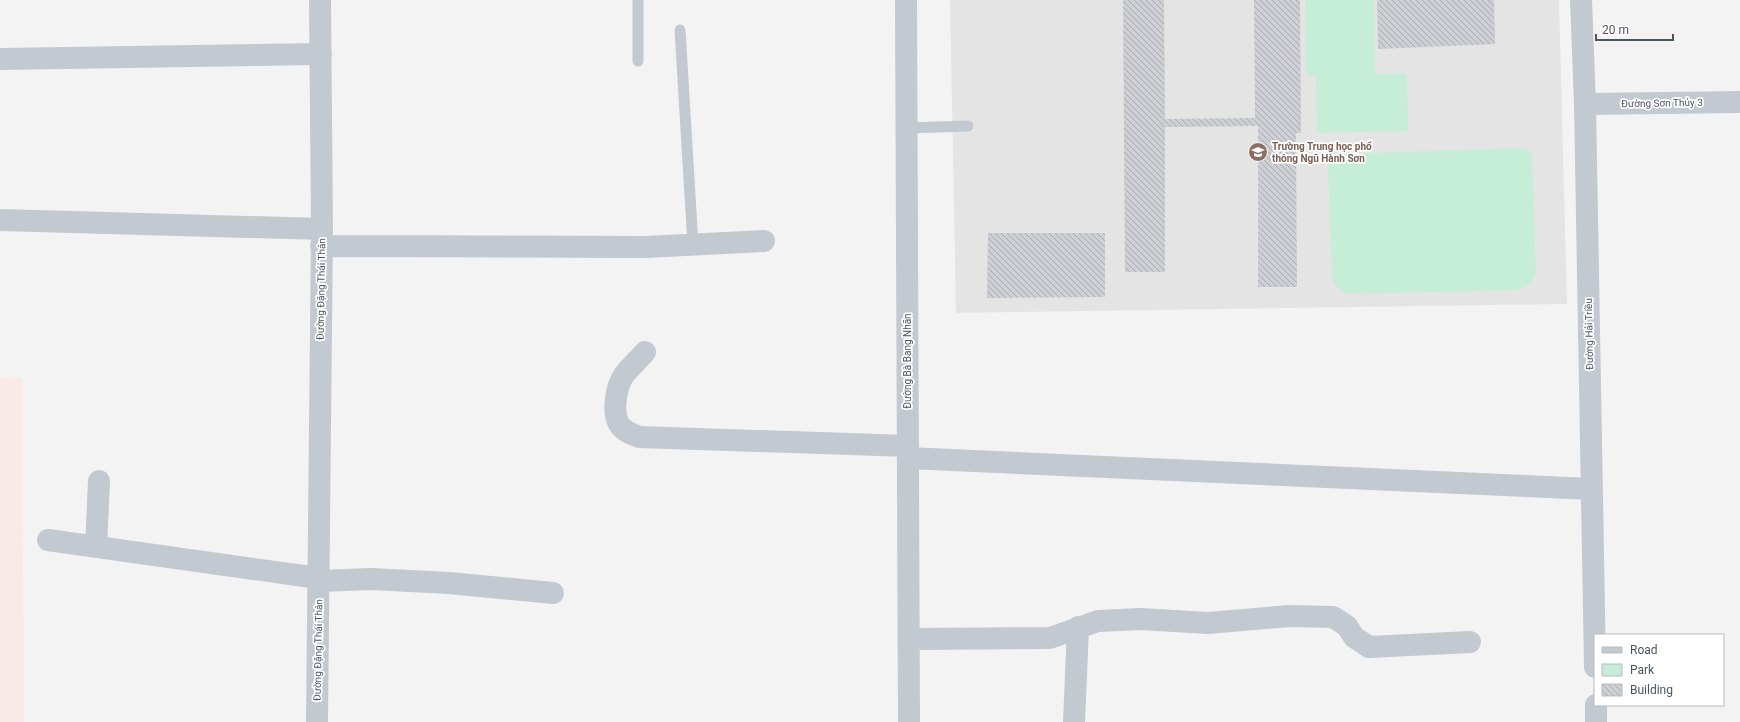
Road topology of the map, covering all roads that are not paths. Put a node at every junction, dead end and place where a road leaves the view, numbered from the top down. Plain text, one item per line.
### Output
1 (320, 0) edge
2 (638, 0) edge
3 (906, 0) edge
4 (1581, 0) edge
5 (680, 30) dead end
6 (321, 54) junction
7 (0, 59) edge
8 (638, 61) dead end
9 (1740, 102) edge
10 (1585, 104) junction
11 (968, 126) dead end
12 (906, 128) junction
13 (0, 220) edge
14 (322, 238) junction
15 (764, 241) dead end
16 (694, 245) junction
17 (645, 352) dead end
18 (908, 452) junction
19 (99, 481) dead end
20 (1592, 490) junction
21 (48, 540) dead end
22 (96, 547) junction
23 (318, 580) junction
24 (553, 593) dead end
25 (1078, 627) junction
26 (1594, 634) edge
27 (908, 639) junction
28 (1470, 642) dead end
29 (1596, 706) edge
30 (317, 722) edge
31 (909, 722) edge
32 (1074, 722) edge
33 (1596, 722) edge

1 - 6 street, Đường Đặng Thái Thân
2 - 8 lane
3 - 12 street, Đường Bà Bang Nhãn
4 - 10 street, Đường Hải Triều
5 - 16 lane
6 - 7 street
6 - 14 street, Đường Đặng Thái Thân
9 - 10 street, Đường Sơn Thủy 3
10 - 20 street, Đường Hải Triều
11 - 12 lane
12 - 18 street, Đường Bà Bang Nhãn
13 - 14 street
14 - 16 street
14 - 23 street, Đường Đặng Thái Thân
15 - 16 street
17 - 18 street
18 - 20 street
18 - 27 street, Đường Bà Bang Nhãn
19 - 22 street
20 - 26 street, Đường Hải Triều
21 - 22 street
22 - 23 street
23 - 24 street
23 - 30 street, Đường Đặng Thái Thân
25 - 27 street
25 - 28 street
25 - 32 street
27 - 31 street, Đường Bà Bang Nhãn
29 - 33 street

